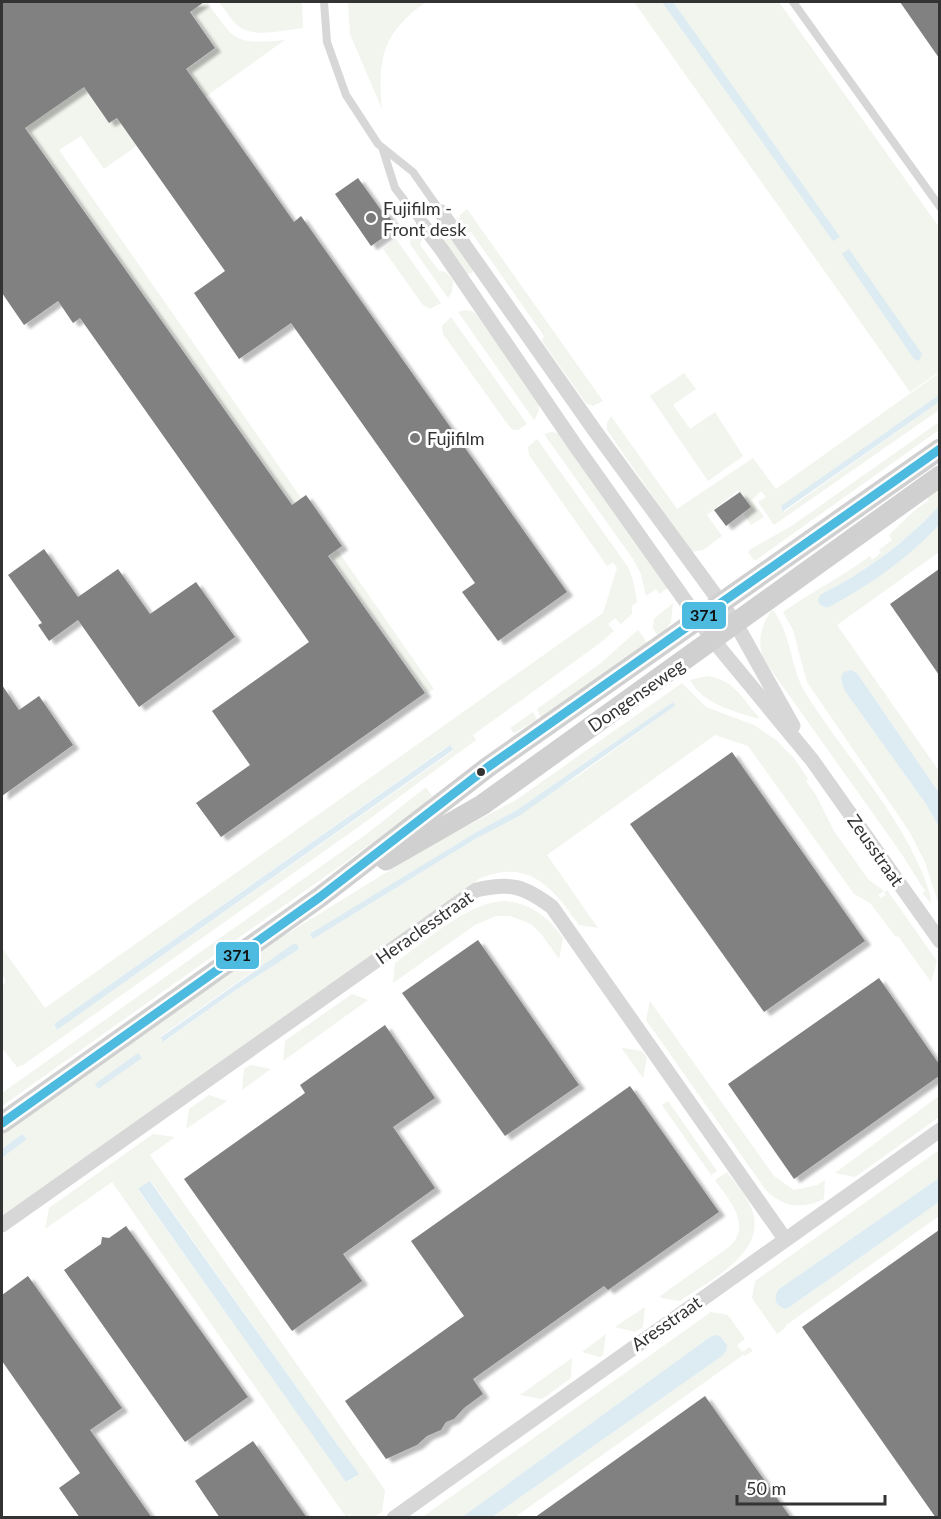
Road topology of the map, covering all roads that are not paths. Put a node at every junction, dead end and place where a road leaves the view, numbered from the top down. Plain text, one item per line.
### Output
1 (324, 2) edge
2 (793, 2) edge
3 (383, 150) junction
4 (939, 207) edge
5 (441, 212) joint
6 (423, 225) joint
7 (939, 449) edge
8 (939, 476) edge
9 (721, 603) junction
10 (698, 618) junction
11 (736, 624) junction
12 (713, 640) junction
13 (812, 759) junction
14 (320, 897) junction
15 (939, 941) edge
16 (2, 1123) edge
17 (939, 1130) edge
18 (2, 1225) edge
19 (785, 1239) junction
20 (394, 1518) edge

1 - 3 lane
2 - 4 lane
3 - 5 lane
3 - 6 lane
5 - 9 street, Zeusstraat
6 - 10 street, Zeusstraat
7 - 9 street, Dongenseweg
8 - 11 street, Dongenseweg
9 - 10 street, Dongenseweg
9 - 11 street, Zeusstraat
10 - 12 street, Zeusstraat
10 - 14 street, Dongenseweg
11 - 12 street, Dongenseweg
11 - 13 street, Zeusstraat
12 - 13 street, Zeusstraat
12 - 14 street, Dongenseweg
13 - 15 street, Zeusstraat
14 - 16 street, Dongenseweg
17 - 19 street, Aresstraat
18 - 19 street, Heraclesstraat
19 - 20 street, Aresstraat

